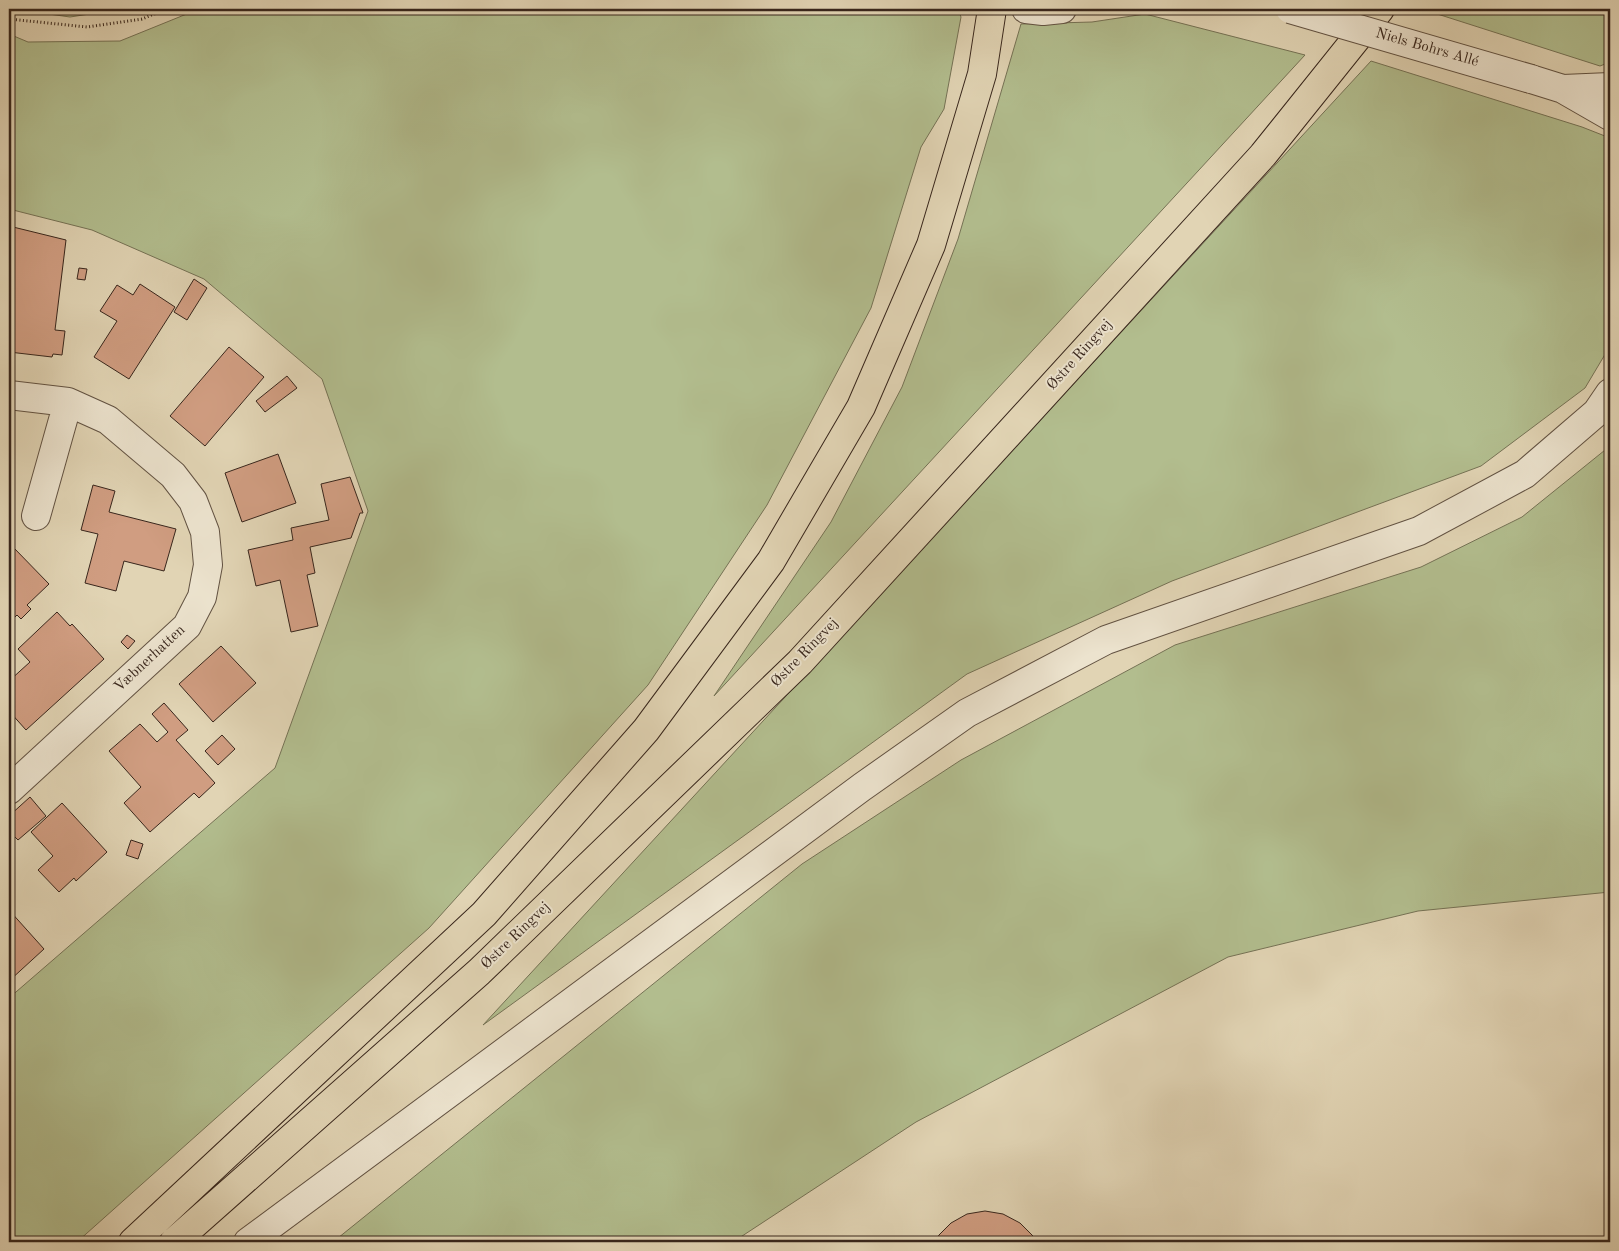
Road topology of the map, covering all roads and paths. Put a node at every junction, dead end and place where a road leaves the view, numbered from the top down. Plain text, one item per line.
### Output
1 (166, 9) edge
2 (992, 9) edge
3 (1026, 9) edge
4 (1062, 9) edge
5 (1290, 9) edge
6 (1380, 9) edge
7 (9, 19) edge
8 (1610, 87) edge
9 (1563, 89) junction
10 (1610, 116) edge
11 (1610, 393) edge
12 (9, 395) edge
13 (68, 402) junction
14 (36, 516) dead end
15 (9, 790) edge
16 (133, 1242) edge
17 (174, 1242) edge
18 (248, 1242) edge

1 - 7 path
2 - 16 main road
3 - 4 street
5 - 9 street, Niels Bohrs Allé, bridge
6 - 17 main road, Østre Ringvej
8 - 9 street, Niels Bohrs Allé
9 - 10 street, Niels Bohrs Allé
11 - 18 street
12 - 13 street, Væbnerhatten
13 - 14 street
13 - 15 street, Væbnerhatten

